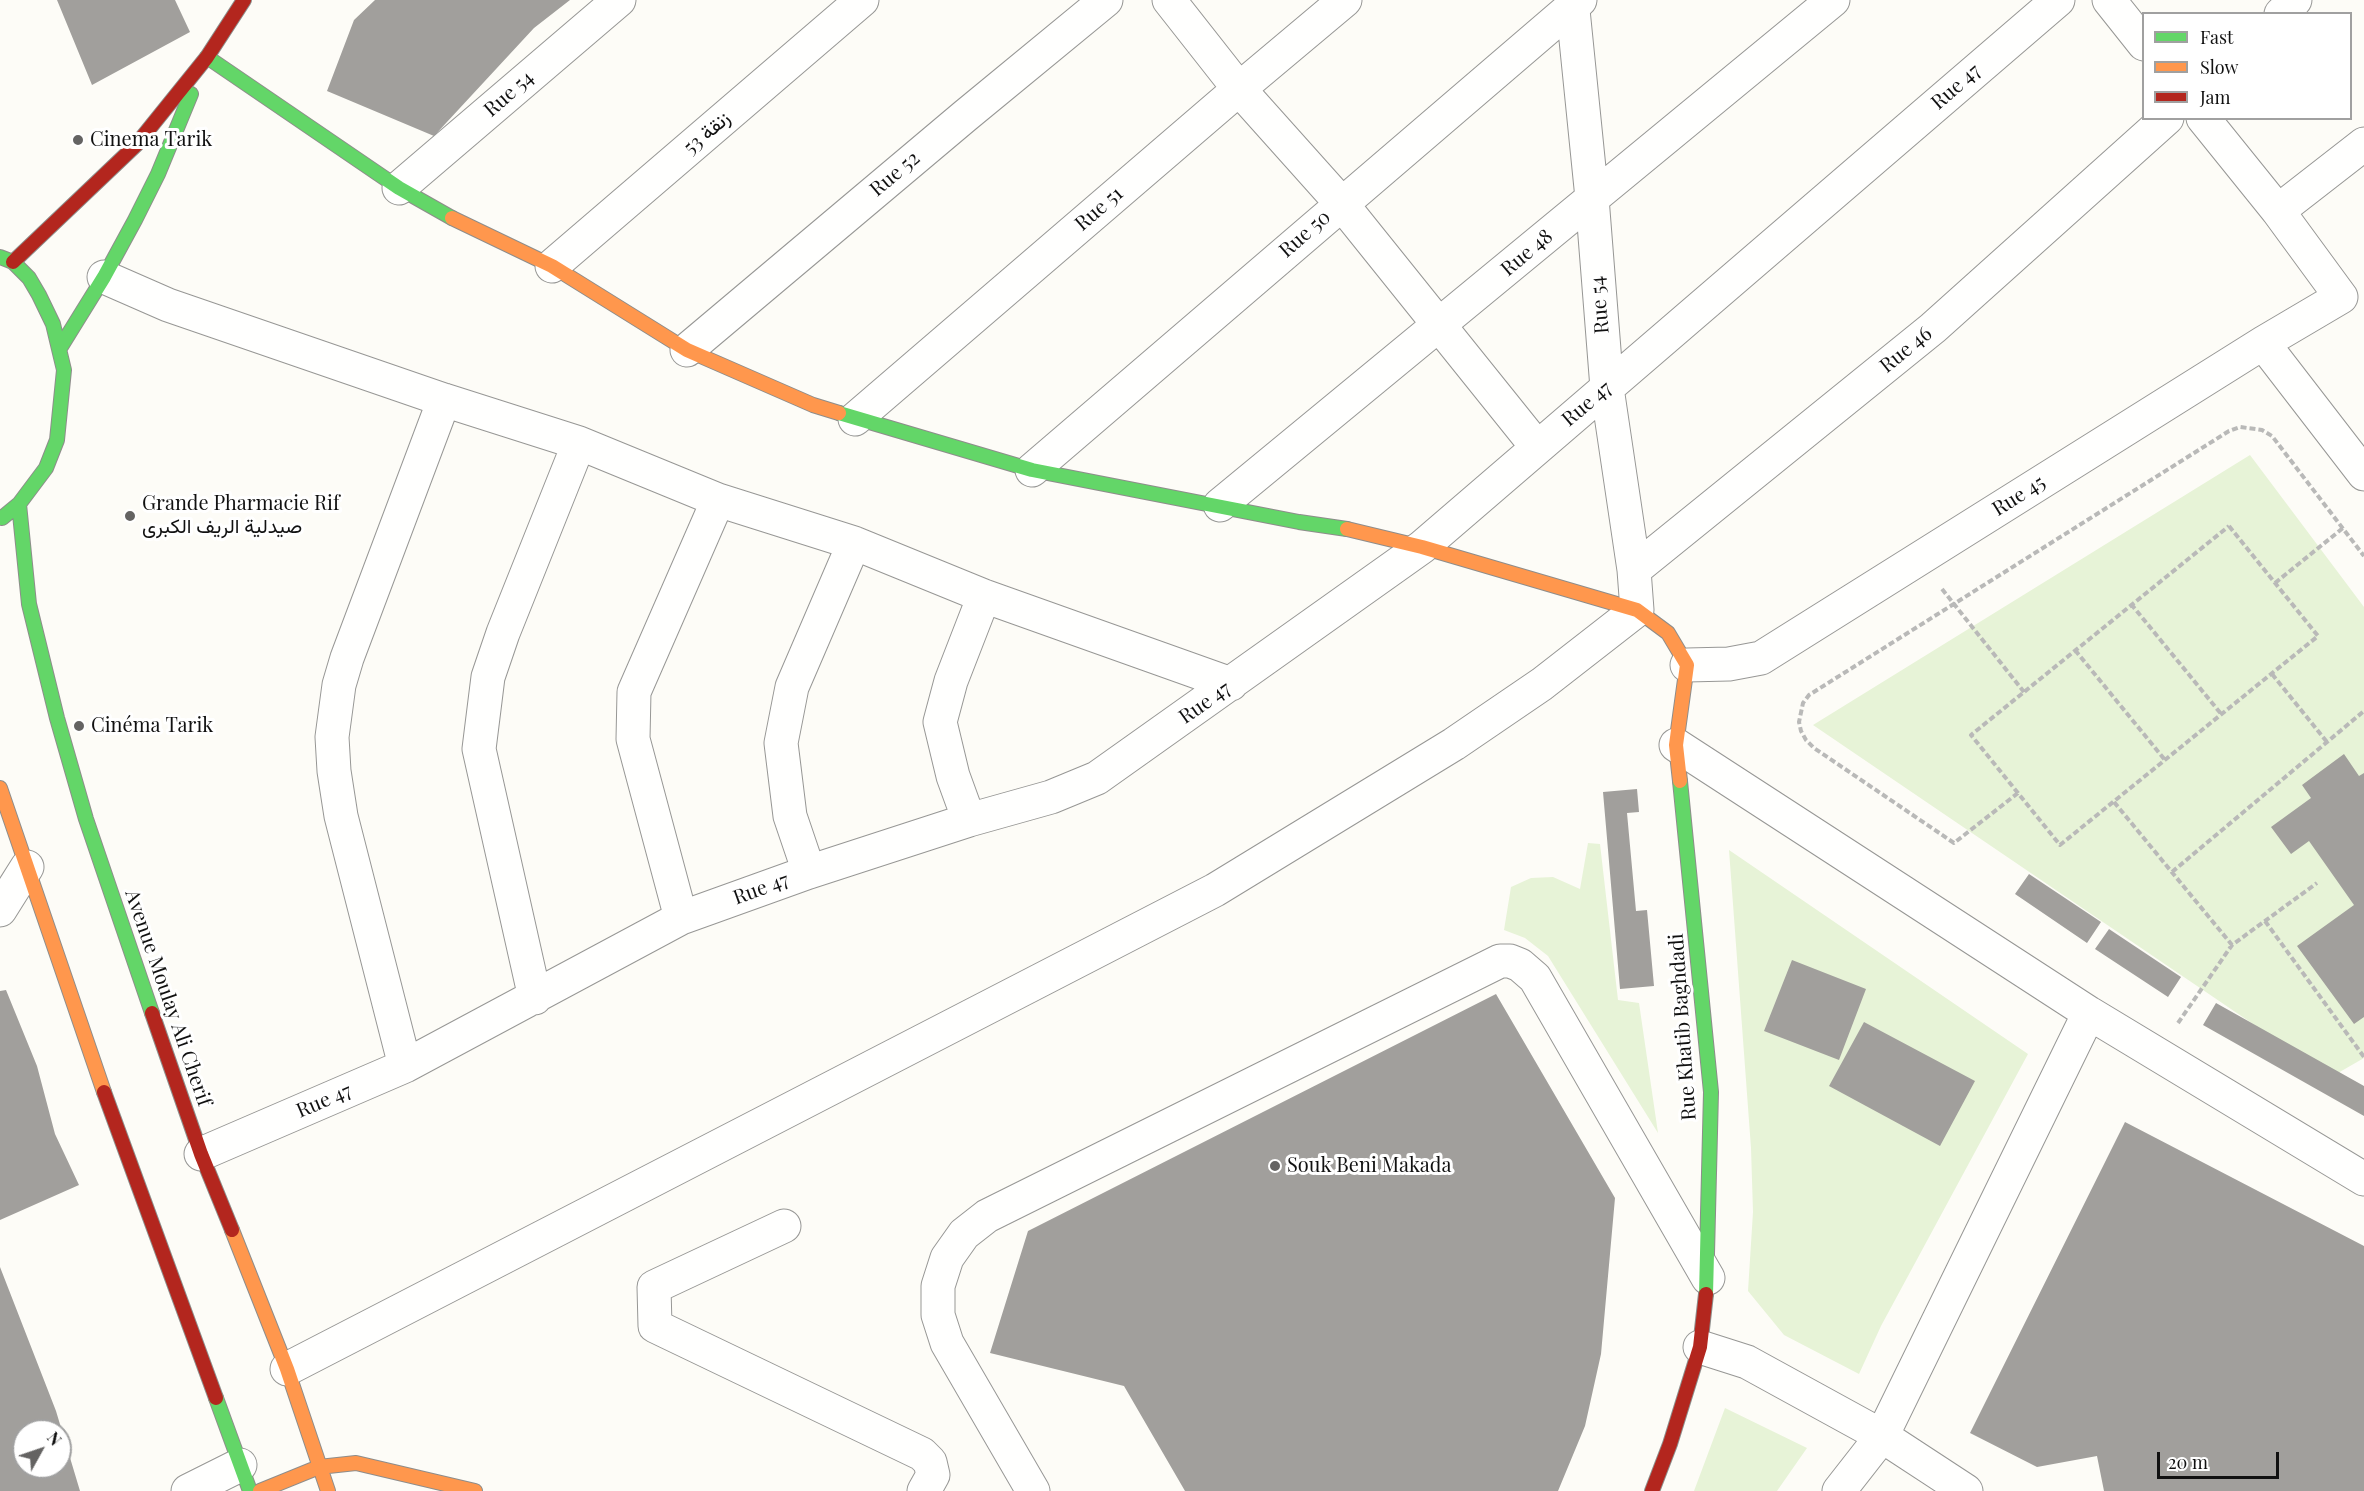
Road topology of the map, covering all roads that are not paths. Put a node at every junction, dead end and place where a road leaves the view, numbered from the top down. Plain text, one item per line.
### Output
1 (244, 0) edge
2 (619, 0) edge
3 (862, 0) edge
4 (1106, 0) edge
5 (1169, 0) edge
6 (1345, 0) edge
7 (1833, 0) edge
8 (2058, 0) edge
9 (2109, 0) edge
10 (2295, 0) edge
11 (1575, 2) edge
12 (2283, 12) edge
13 (2142, 41) edge
14 (207, 57) junction
15 (1239, 88) junction
16 (2166, 120) edge
17 (2205, 120) edge
18 (2364, 144) edge
19 (399, 188) junction
20 (1592, 198) junction
21 (1341, 203) junction
22 (2278, 212) junction
23 (7, 259) edge
24 (552, 266) junction
25 (104, 277) junction
26 (2353, 298) edge
27 (1438, 327) junction
28 (2263, 343) junction
29 (60, 348) junction
30 (687, 350) junction
31 (1607, 388) junction
32 (444, 400) junction
33 (855, 419) junction
34 (579, 443) junction
35 (1536, 447) junction
36 (1032, 470) junction
37 (2364, 474) edge
38 (718, 500) junction
39 (19, 504) junction
40 (1220, 505) junction
41 (0, 519) edge
42 (854, 543) junction
43 (1422, 547) junction
44 (1634, 570) junction
45 (984, 596) junction
46 (1637, 610) junction
47 (1687, 665) junction
48 (1231, 684) junction
49 (1677, 745) junction
50 (0, 788) edge
51 (969, 820) junction
52 (27, 867) junction
53 (809, 872) junction
54 (0, 910) edge
55 (681, 918) junction
56 (535, 998) junction
57 (2089, 1013) junction
58 (405, 1066) junction
59 (201, 1154) junction
60 (2364, 1179) edge
61 (784, 1226) dead end
62 (1708, 1278) junction
63 (1700, 1347) junction
64 (287, 1369) junction
65 (1882, 1436) junction
66 (319, 1467) junction
67 (245, 1478) edge
68 (188, 1491) edge
69 (260, 1491) edge
70 (328, 1491) edge
71 (475, 1491) edge
72 (924, 1491) edge
73 (1033, 1491) edge
74 (1652, 1491) edge
75 (1839, 1491) edge
76 (1966, 1491) edge

1 - 14 main road
2 - 19 street, Rue 54
3 - 24 street, زنقة 53
4 - 30 street, Rue 52
5 - 15 street
6 - 15 street, Rue 51
7 - 20 street, Rue 48
8 - 31 street, Rue 47
9 - 13 street
10 - 12 street
11 - 20 street, Rue 54
11 - 21 street, Rue 50
14 - 19 main road
14 - 23 main road
14 - 25 main road
15 - 21 street
15 - 33 street, Rue 51
16 - 44 street, Rue 46
17 - 22 street
18 - 22 street
19 - 24 main road
20 - 27 street, Rue 48
20 - 31 street, Rue 54
21 - 27 street
21 - 36 street, Rue 50
22 - 26 street
23 - 29 main road
24 - 30 main road
25 - 29 main road
25 - 32 street
26 - 28 street, Rue 45
27 - 35 street
27 - 40 street, Rue 48
28 - 37 street
28 - 47 street, Rue 45
29 - 39 main road
30 - 33 main road
31 - 35 street, Rue 47
31 - 44 street, Rue 54
32 - 34 street
32 - 58 street
33 - 36 main road
34 - 38 street
34 - 56 street
35 - 43 street, Rue 47
36 - 40 main road
38 - 42 street
38 - 55 street
39 - 41 main road
39 - 59 main road, Avenue Moulay Ali Cherif
40 - 43 main road
42 - 45 street
42 - 53 street
43 - 46 main road
43 - 48 street, Rue 47
44 - 46 street, Rue 54
45 - 48 street
45 - 51 street
46 - 47 main road
46 - 64 street
47 - 49 main road, Rue Khatib Baghdadi
48 - 51 street, Rue 47
49 - 57 street
49 - 62 main road, Rue Khatib Baghdadi
50 - 52 main road
51 - 53 street, Rue 47
52 - 54 street
52 - 67 main road
53 - 55 street, Rue 47
55 - 56 street, Rue 47
56 - 58 street, Rue 47
57 - 60 street
57 - 65 street
58 - 59 street, Rue 47
59 - 64 main road, Avenue Moulay Ali Cherif
61 - 72 street
62 - 63 main road, Rue Khatib Baghdadi
62 - 73 street
63 - 65 street
63 - 74 main road, Rue Khatib Baghdadi
64 - 66 main road, Avenue Moulay Ali Cherif
65 - 75 street
65 - 76 street
66 - 69 main road
66 - 70 main road, Avenue Moulay Ali Cherif
66 - 71 main road
67 - 68 street

